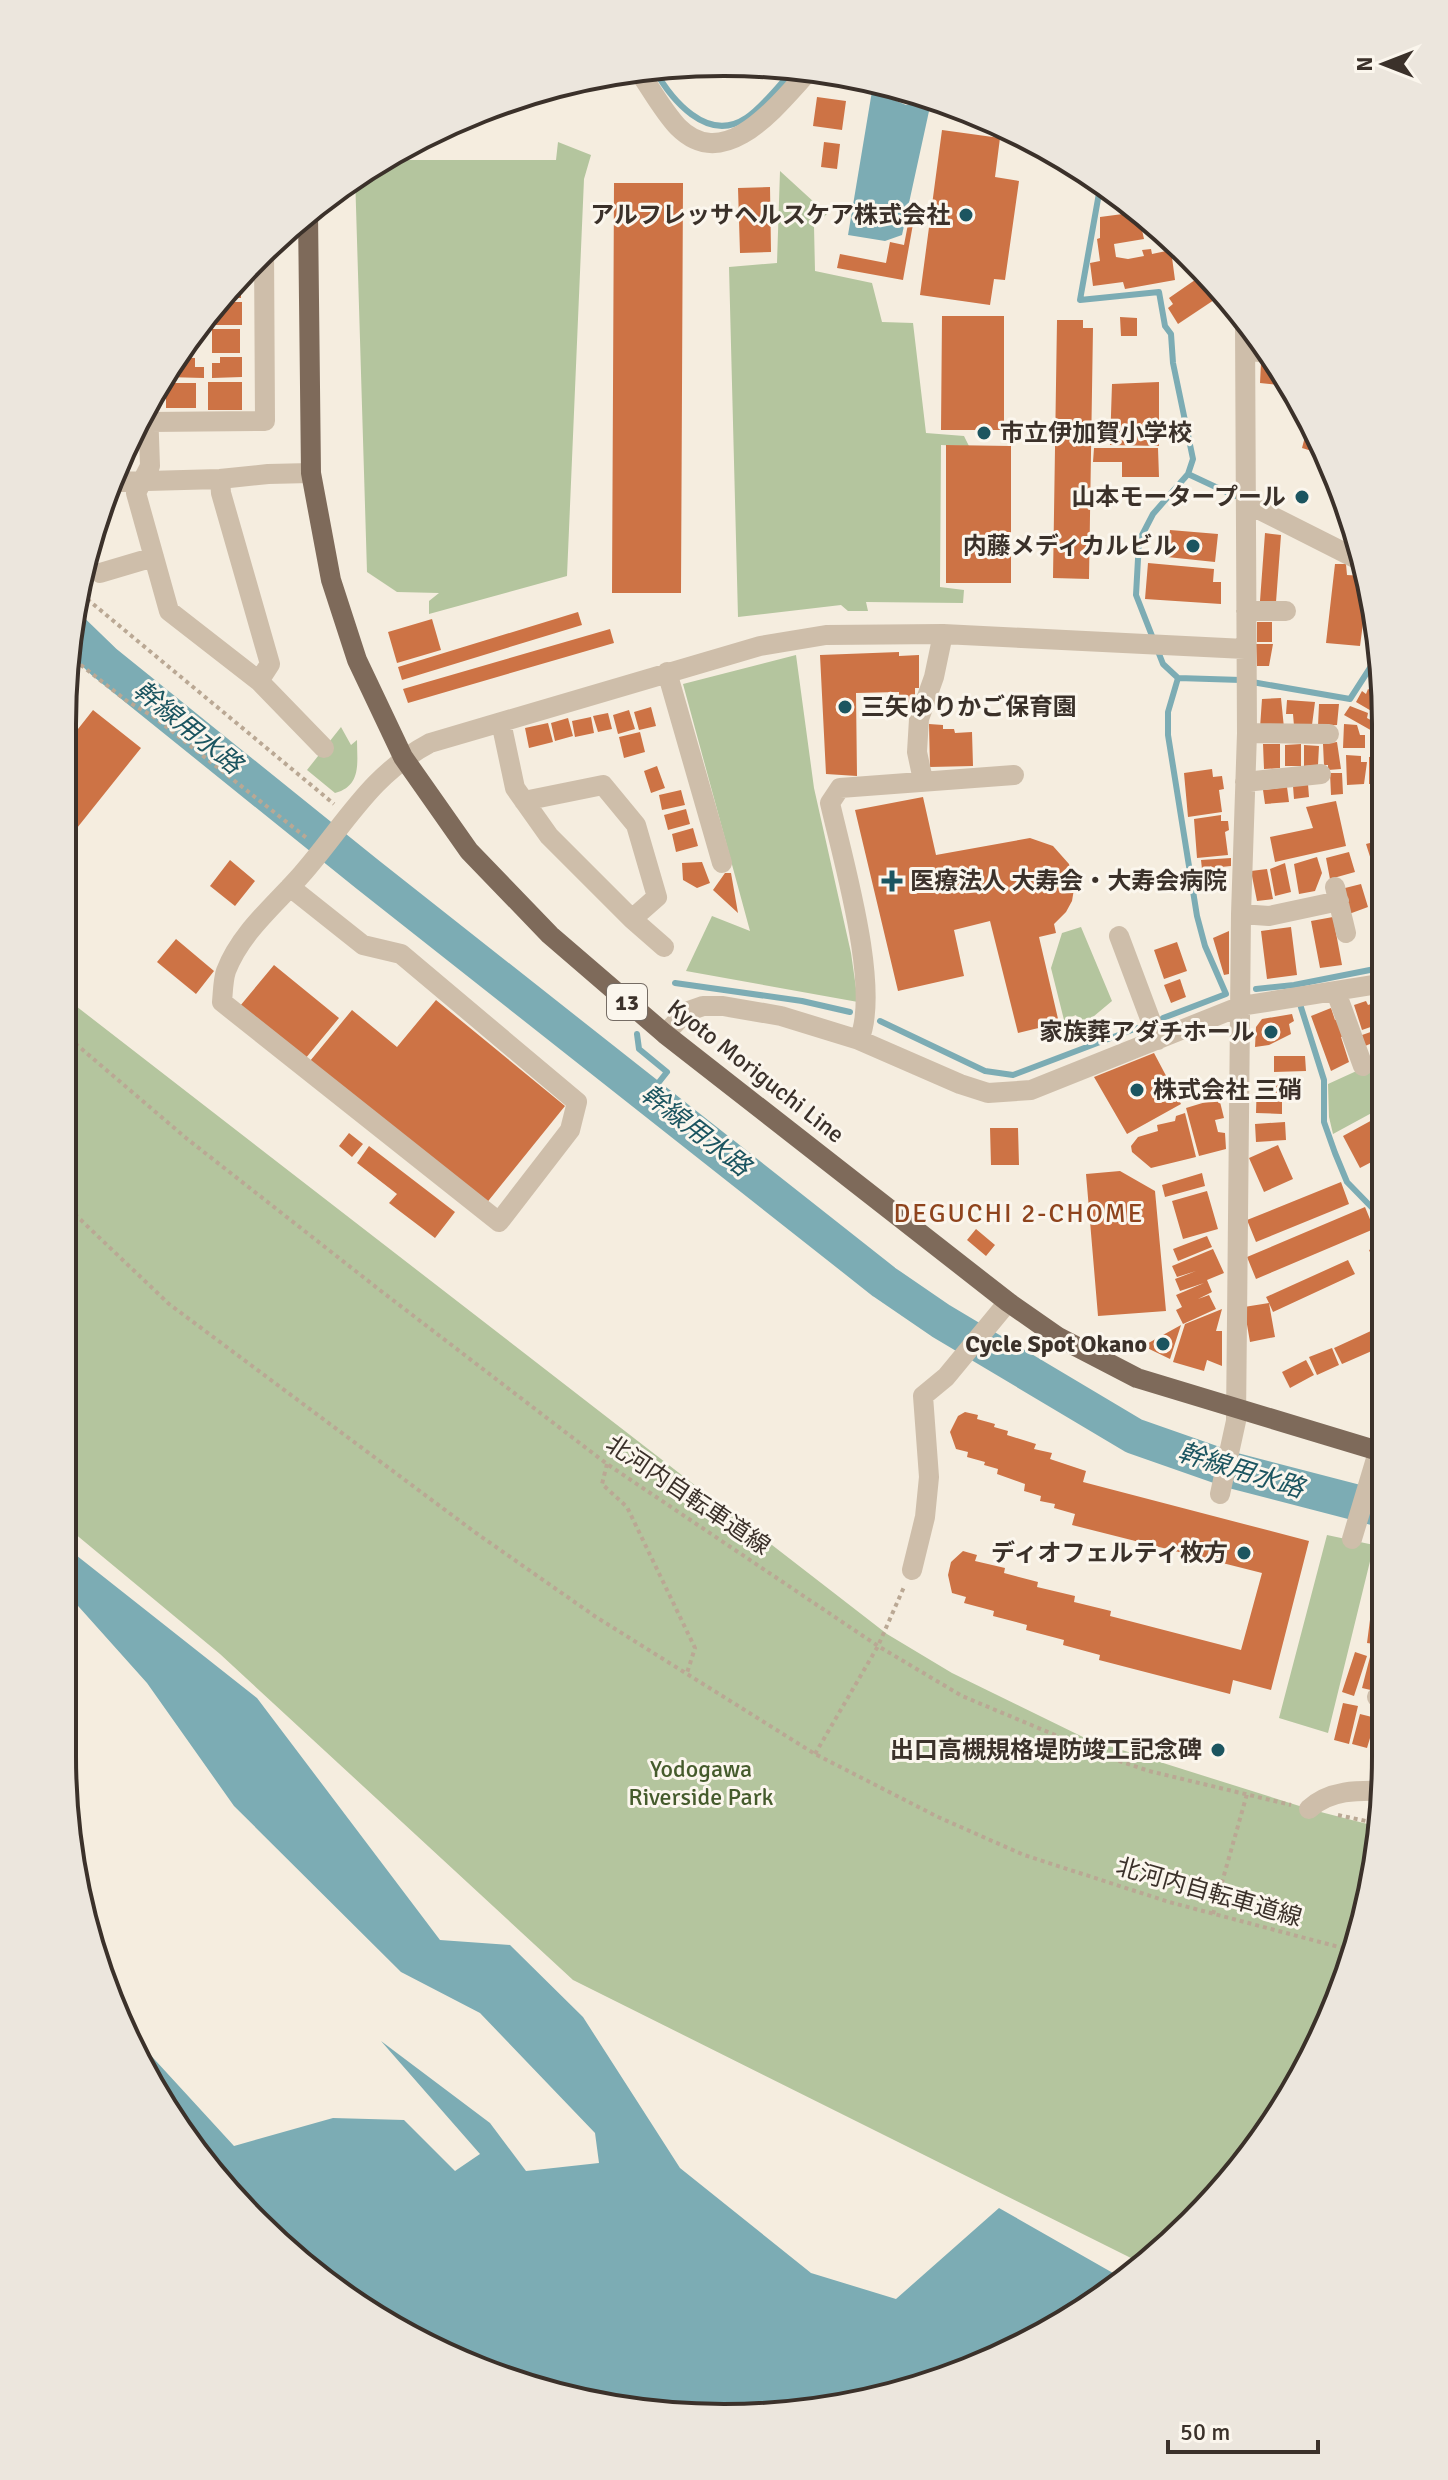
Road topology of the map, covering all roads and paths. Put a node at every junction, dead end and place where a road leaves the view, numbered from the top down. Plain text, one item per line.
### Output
1 (646, 81) edge
2 (799, 81) edge
3 (308, 228) edge
4 (264, 268) edge
5 (1256, 354) edge
6 (156, 414) edge
7 (149, 427) edge
8 (311, 473) junction
9 (220, 479) junction
10 (144, 480) junction
11 (123, 481) edge
12 (1246, 503) junction
13 (1350, 555) edge
14 (154, 557) junction
15 (100, 573) dead end
16 (88, 599) edge
17 (1246, 611) junction
18 (1286, 611) dead end
19 (943, 634) junction
20 (1245, 649) junction
21 (79, 664) edge
22 (667, 672) junction
23 (259, 681) junction
24 (501, 722) junction
25 (1247, 733) junction
26 (1329, 734) dead end
27 (324, 748) dead end
28 (403, 757) junction
29 (1321, 774) dead end
30 (1014, 775) dead end
31 (923, 780) junction
32 (1245, 782) junction
33 (524, 801) junction
34 (355, 807) junction
35 (322, 850) junction
36 (722, 863) dead end
37 (296, 881) junction
38 (1241, 914) junction
39 (632, 919) junction
40 (1346, 933) dead end
41 (1119, 936) dead end
42 (664, 947) dead end
43 (1372, 985) edge
44 (1336, 992) junction
45 (1241, 1006) junction
46 (665, 1034) junction
47 (859, 1040) junction
48 (1158, 1040) junction
49 (76, 1044) edge
50 (1363, 1066) dead end
51 (76, 1215) edge
52 (1003, 1307) junction
53 (1236, 1415) junction
54 (1372, 1454) edge
55 (607, 1464) junction
56 (1372, 1480) edge
57 (1220, 1494) dead end
58 (1352, 1539) dead end
59 (912, 1570) joint
60 (878, 1646) junction
61 (687, 1673) junction
62 (815, 1754) junction
63 (1371, 1790) edge
64 (1247, 1794) junction
65 (1309, 1809) junction
66 (1368, 1822) edge
67 (1213, 1914) junction
68 (1343, 1948) edge

1 - 2 street
3 - 8 main road, Kyoto Moriguchi Line / 13
4 - 6 street
5 - 12 street
7 - 10 street
8 - 9 street
8 - 28 main road, Kyoto Moriguchi Line / 13
9 - 10 street
9 - 23 street
10 - 11 street
10 - 14 street
12 - 13 street
12 - 17 street
14 - 15 street
14 - 23 street
16 - 34 path
17 - 18 street
17 - 20 street
19 - 20 street
19 - 22 street
19 - 31 street
20 - 25 street
21 - 35 path
22 - 24 street
22 - 36 street
23 - 27 street
24 - 28 street
24 - 33 street
25 - 26 street
25 - 32 street
28 - 34 street
28 - 46 main road, Kyoto Moriguchi Line / 13
29 - 32 street
30 - 31 street
31 - 47 street
32 - 38 street
33 - 39 street
33 - 39 street
34 - 35 street
35 - 37 street
37 - 37 street
38 - 40 street
38 - 45 street
39 - 42 street
41 - 48 street
43 - 44 street
44 - 45 street
44 - 50 street
45 - 48 street
45 - 53 street
46 - 47 street
46 - 52 main road, Kyoto Moriguchi Line / 13
47 - 48 street
49 - 55 path, 北河内自転車道線
51 - 61 path, 北河内自転車道線
52 - 53 main road, Kyoto Moriguchi Line / 13
52 - 59 street
53 - 54 main road, Kyoto Moriguchi Line / 13
53 - 57 street
55 - 60 path, 北河内自転車道線
55 - 61 path
56 - 58 street
59 - 60 path
60 - 62 path
60 - 64 path, 北河内自転車道線
61 - 62 path, 北河内自転車道線
62 - 67 path, 北河内自転車道線
63 - 65 street
64 - 65 path, 北河内自転車道線
64 - 67 path
65 - 66 path, 北河内自転車道線
67 - 68 path, 北河内自転車道線

